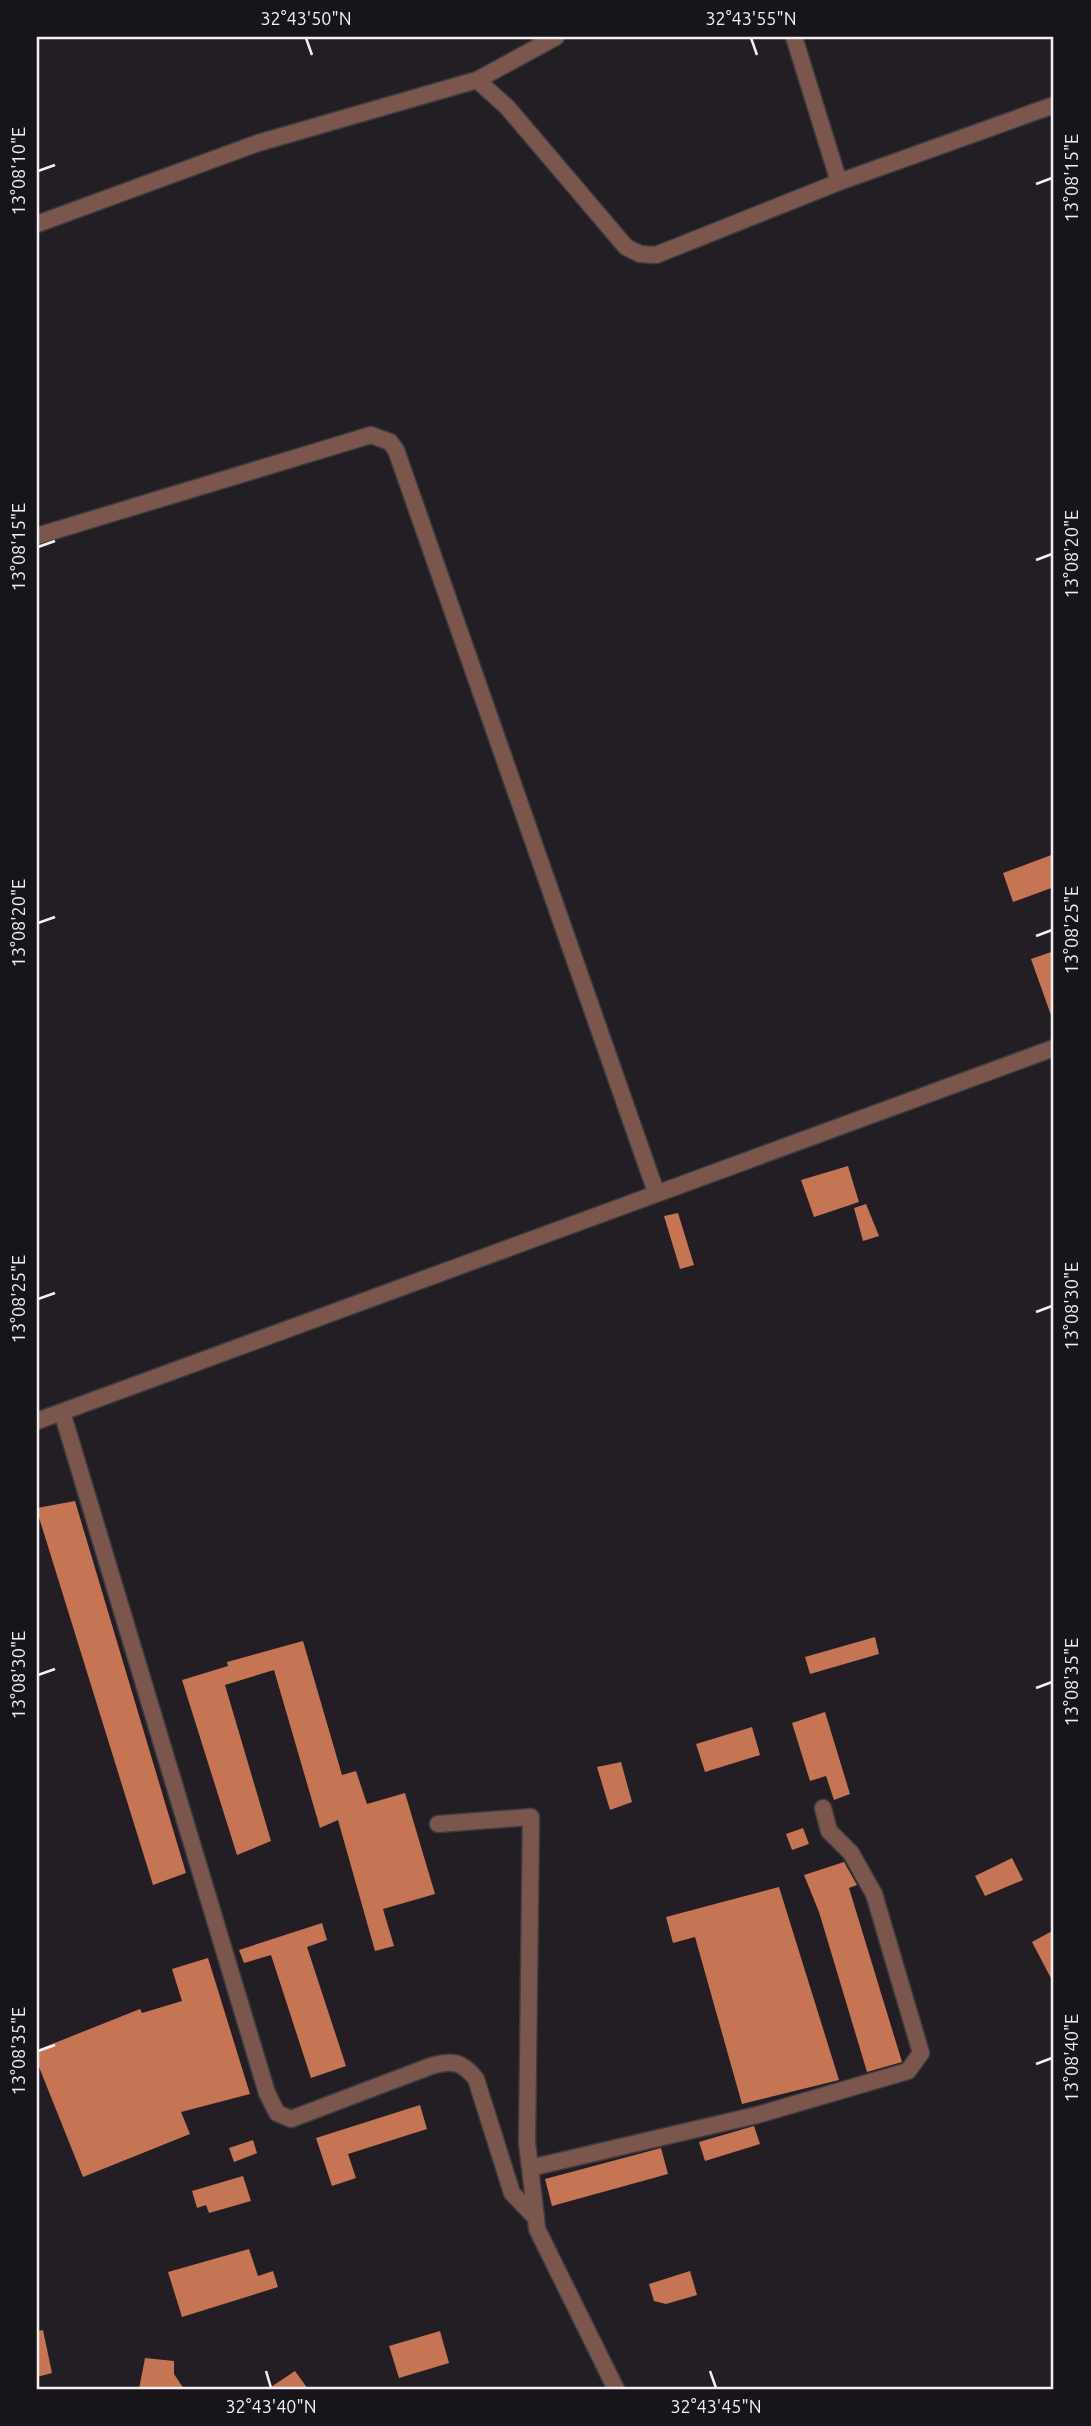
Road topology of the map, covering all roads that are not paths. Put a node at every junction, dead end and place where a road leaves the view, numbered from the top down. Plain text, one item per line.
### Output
1 (556, 37) edge
2 (794, 37) edge
3 (477, 80) junction
4 (1054, 105) edge
5 (839, 182) junction
6 (37, 224) edge
7 (37, 536) edge
8 (1054, 1048) edge
9 (656, 1192) junction
10 (62, 1412) junction
11 (37, 1421) edge
12 (824, 1808) dead end
13 (438, 1824) dead end
14 (530, 2168) junction
15 (536, 2218) junction
16 (616, 2389) edge

1 - 3 street
2 - 5 street
3 - 5 street
3 - 6 street
4 - 5 street
7 - 9 street
8 - 9 street
9 - 10 street
10 - 11 street
10 - 15 street
12 - 14 street
13 - 14 street
14 - 15 street
15 - 16 street

